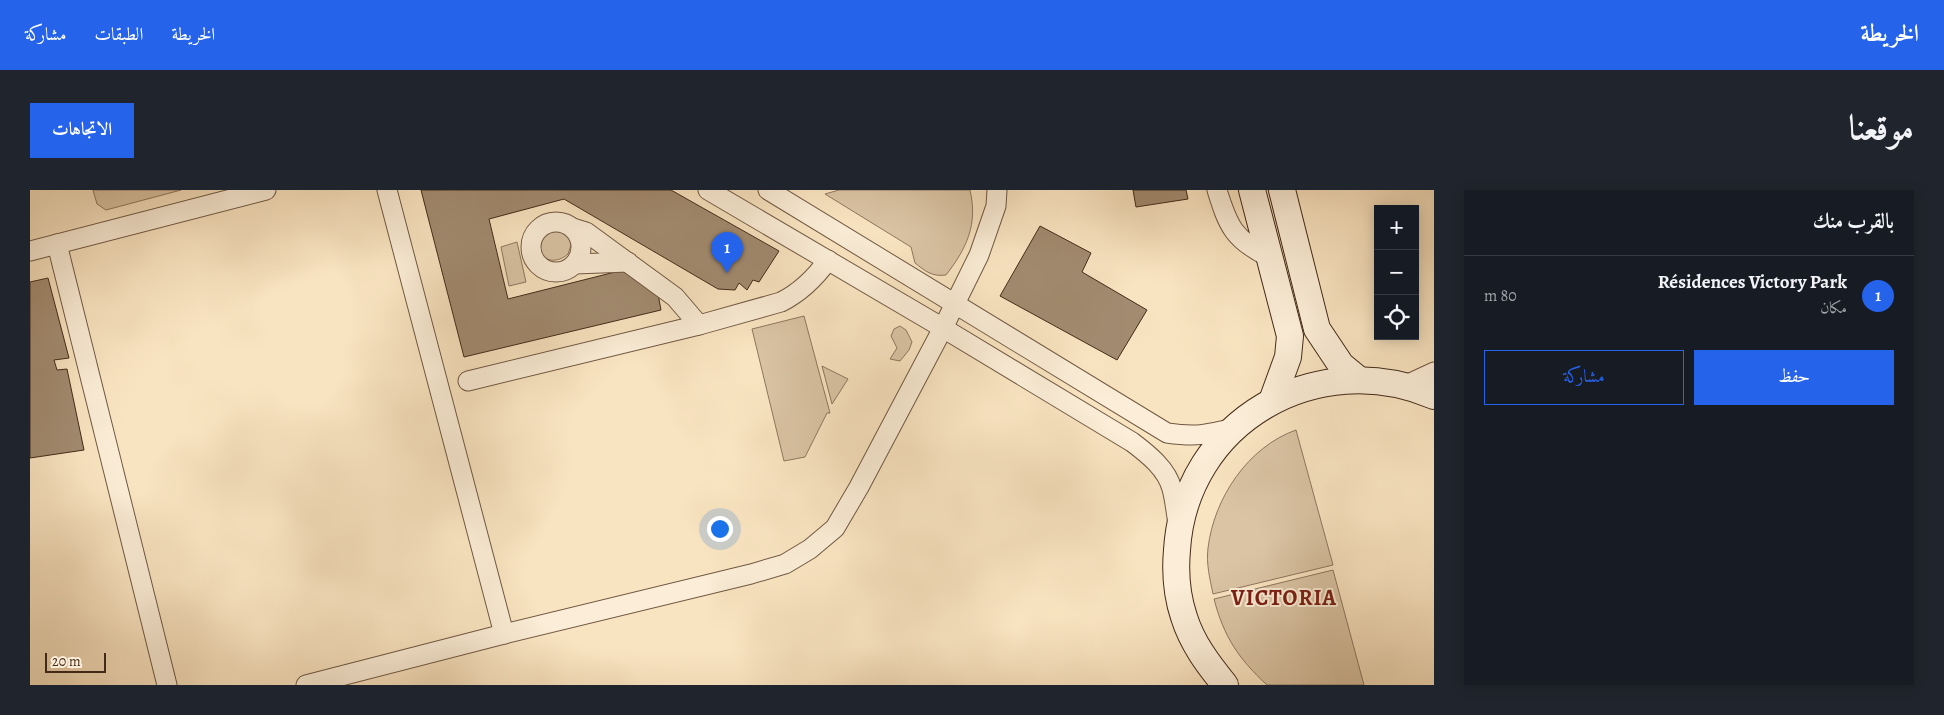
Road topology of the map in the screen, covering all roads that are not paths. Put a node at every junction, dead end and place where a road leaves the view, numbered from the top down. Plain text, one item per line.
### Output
1 (266, 190) edge
2 (387, 190) edge
3 (708, 190) edge
4 (768, 190) edge
5 (997, 190) edge
6 (1217, 190) edge
7 (1252, 190) edge
8 (1282, 190) edge
9 (573, 228) junction
10 (57, 244) junction
11 (30, 251) edge
12 (1269, 257) junction
13 (828, 260) junction
14 (628, 262) junction
15 (575, 264) junction
16 (955, 304) junction
17 (699, 325) junction
18 (943, 328) junction
19 (1434, 372) edge
20 (1358, 379) junction
21 (468, 381) dead end
22 (1406, 386) junction
23 (1434, 396) edge
24 (1272, 401) junction
25 (1234, 428) junction
26 (1178, 527) junction
27 (504, 634) junction
28 (167, 685) edge
29 (306, 685) edge
30 (1225, 685) edge

1 - 10 street
2 - 27 street
3 - 13 street
4 - 16 street
5 - 16 street
6 - 12 street
7 - 12 main road
8 - 20 main road
9 - 14 street
9 - 15 street
9 - 15 street
10 - 11 street
10 - 28 street
12 - 24 main road
13 - 17 street
13 - 18 street
14 - 15 street
14 - 17 street
16 - 18 street
16 - 25 street
17 - 21 street
18 - 26 street
18 - 27 street
19 - 22 street
20 - 22 main road
20 - 24 main road
22 - 23 main road
24 - 25 main road
25 - 26 main road
26 - 30 main road
27 - 29 street

